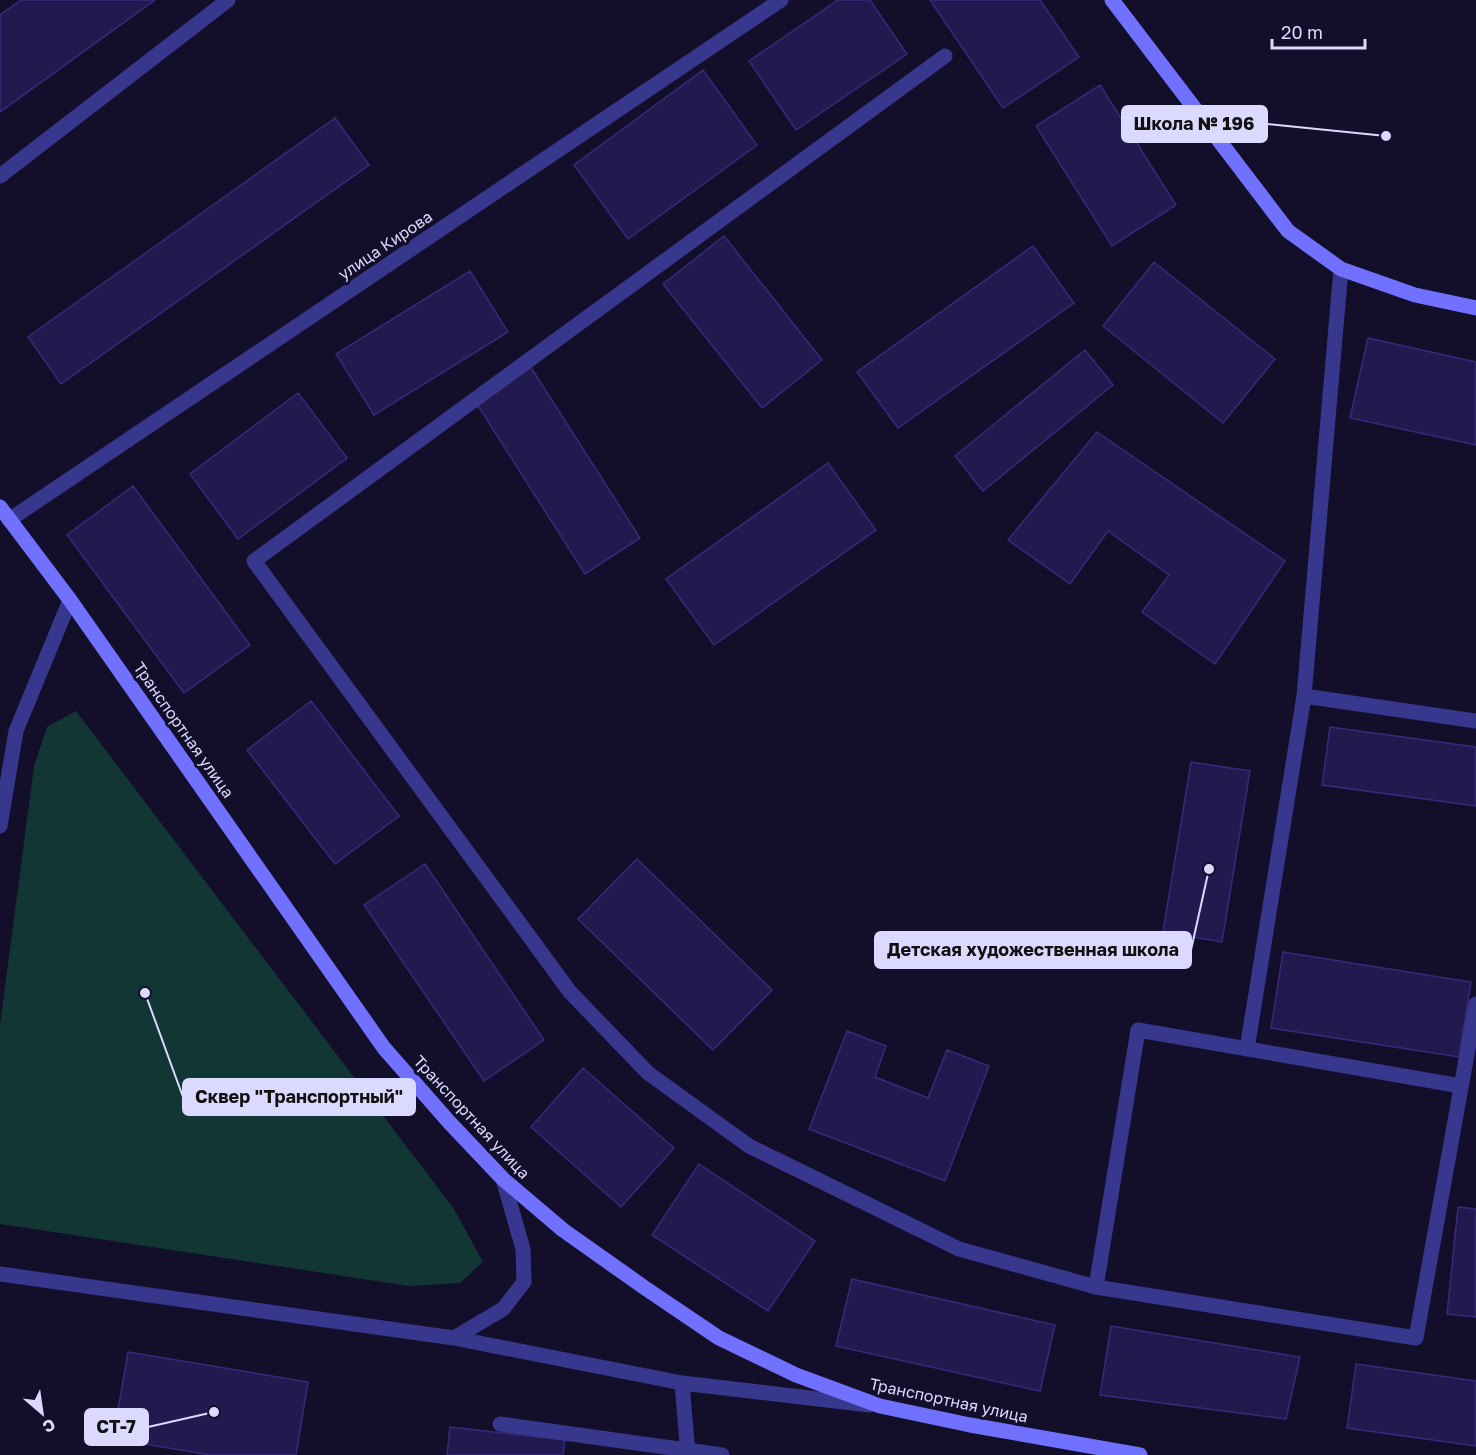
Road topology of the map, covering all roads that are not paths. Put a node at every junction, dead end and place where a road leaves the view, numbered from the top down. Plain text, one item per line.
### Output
1 (228, 0) edge
2 (781, 0) edge
3 (1112, 0) edge
4 (945, 56) dead end
5 (0, 176) edge
6 (1341, 269) junction
7 (1476, 308) edge
8 (0, 507) edge
9 (9, 520) junction
10 (70, 600) junction
11 (1304, 696) junction
12 (1476, 721) edge
13 (0, 826) edge
14 (1476, 1004) edge
15 (1246, 1049) junction
16 (1461, 1086) junction
17 (503, 1179) junction
18 (0, 1274) edge
19 (1096, 1287) junction
20 (454, 1338) junction
21 (682, 1383) junction
22 (880, 1406) junction
23 (500, 1424) dead end
24 (687, 1452) edge
25 (722, 1455) edge
26 (1140, 1455) edge

1 - 5 street
2 - 9 street, улица Кирова
3 - 6 street
4 - 19 street
6 - 7 street
6 - 11 street
8 - 9 street, Транспортная улица
9 - 10 street, Транспортная улица
10 - 13 street
10 - 17 street, Транспортная улица
11 - 12 street
11 - 15 street
14 - 16 street
15 - 16 street
15 - 19 street
16 - 19 street
17 - 20 street
17 - 22 street, Транспортная улица
18 - 20 street
20 - 21 street
21 - 22 street
21 - 24 street
22 - 26 street, Транспортная улица
23 - 24 street
24 - 25 street

